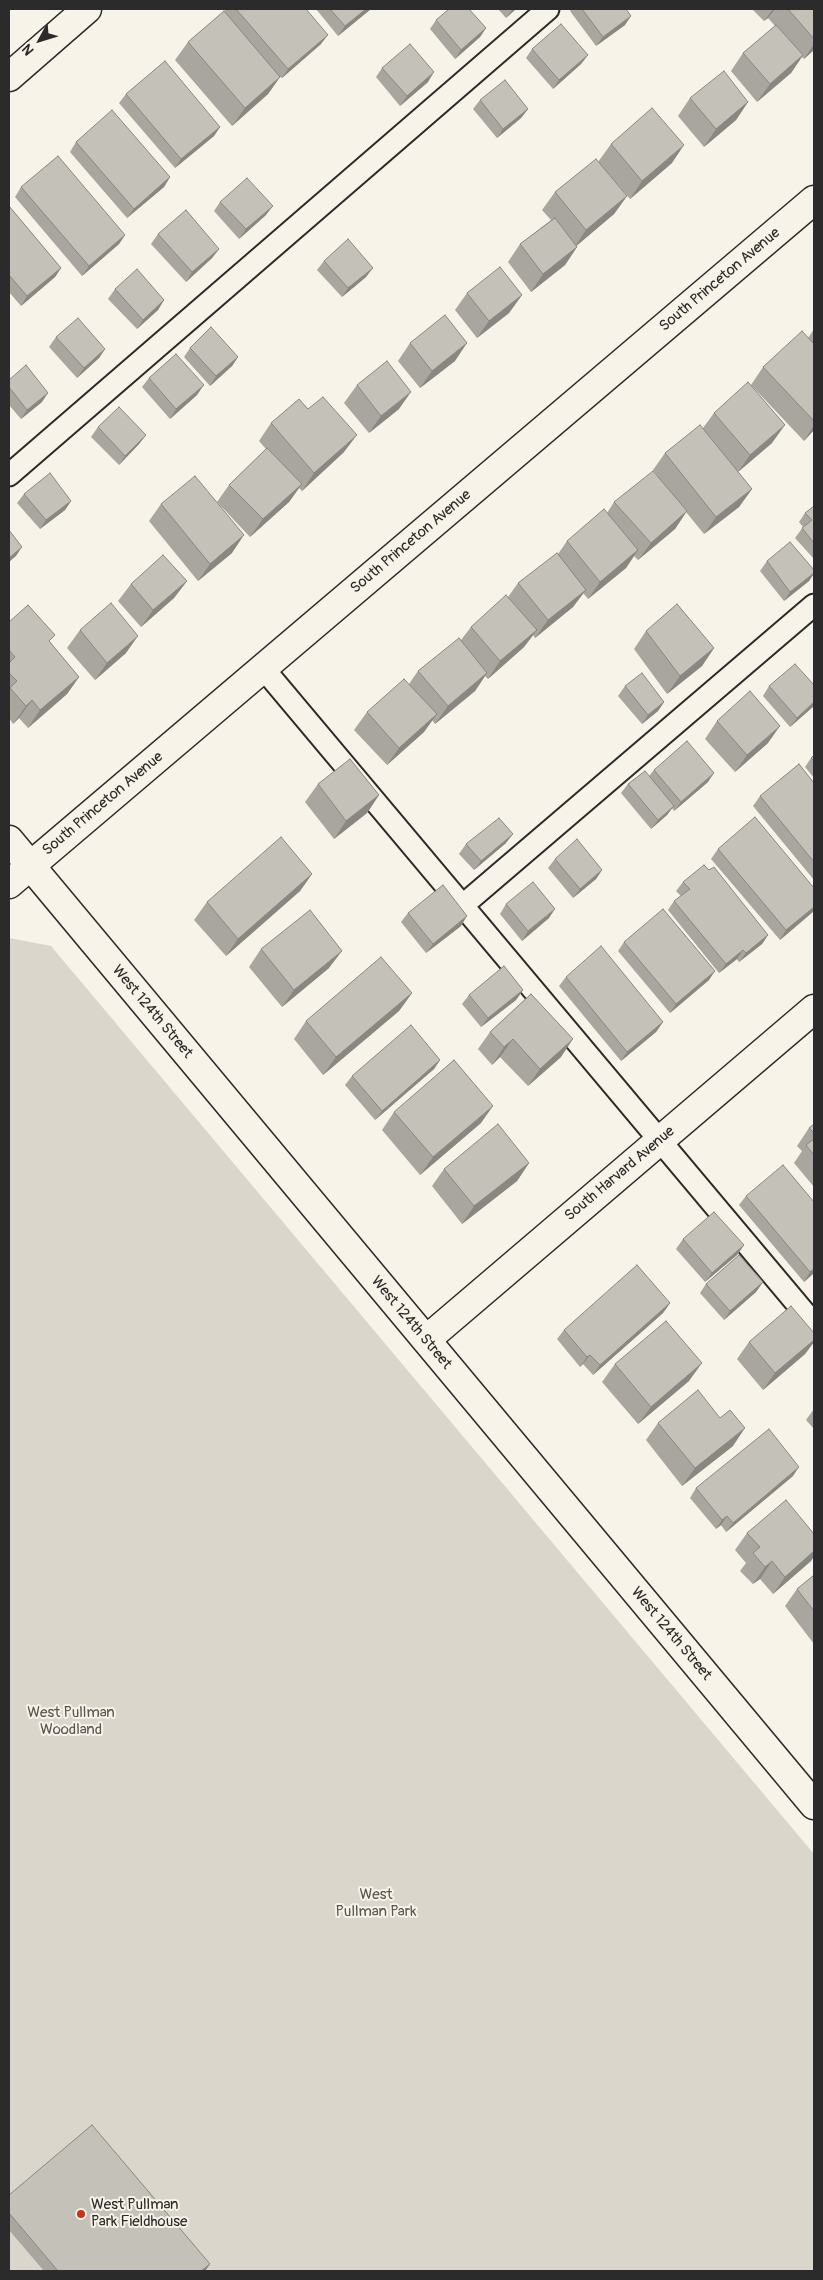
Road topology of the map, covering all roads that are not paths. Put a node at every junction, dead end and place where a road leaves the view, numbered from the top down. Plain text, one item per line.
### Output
1 (87, 9) edge
2 (548, 9) edge
3 (9, 77) edge
4 (814, 200) edge
5 (9, 476) edge
6 (814, 605) edge
7 (263, 668) junction
8 (9, 840) edge
9 (30, 866) junction
10 (9, 884) edge
11 (462, 906) junction
12 (814, 1009) edge
13 (659, 1141) junction
14 (814, 1324) edge
15 (426, 1340) junction
16 (814, 1806) edge

1 - 3 street
2 - 5 lane
4 - 7 street, South Princeton Avenue
6 - 11 lane
7 - 9 street, South Princeton Avenue
7 - 11 lane
8 - 9 street, West 124th Street
9 - 10 street, South Princeton Avenue
9 - 15 street, West 124th Street
11 - 13 lane
12 - 13 street, South Harvard Avenue
13 - 14 lane
13 - 15 street, South Harvard Avenue
15 - 16 street, West 124th Street

